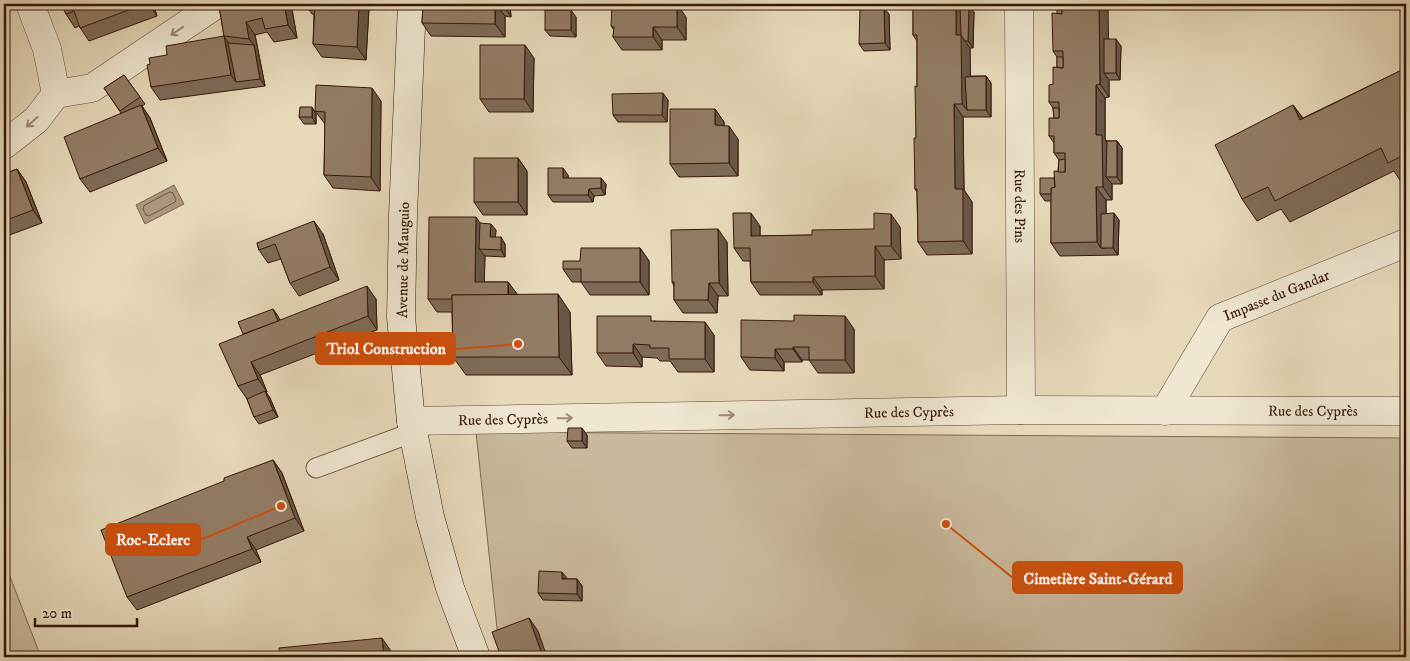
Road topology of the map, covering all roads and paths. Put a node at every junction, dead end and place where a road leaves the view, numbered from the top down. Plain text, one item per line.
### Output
1 (30, 4) edge
2 (217, 4) edge
3 (412, 4) edge
4 (1019, 4) edge
5 (56, 94) junction
6 (4, 145) edge
7 (1406, 243) edge
8 (1021, 410) junction
9 (1165, 411) junction
10 (1406, 411) edge
11 (412, 426) junction
12 (316, 468) dead end
13 (476, 657) edge

1 - 5 street
2 -> 5 street
3 - 11 street, Avenue de Mauguio
4 - 8 street, Rue des Pins
5 -> 6 street
7 - 9 street, Impasse du Gandar
8 - 9 street, Rue des Cyprès
11 -> 8 street, Rue des Cyprès
9 - 10 street, Rue des Cyprès
11 - 12 lane
11 - 13 street, Avenue de Mauguio

